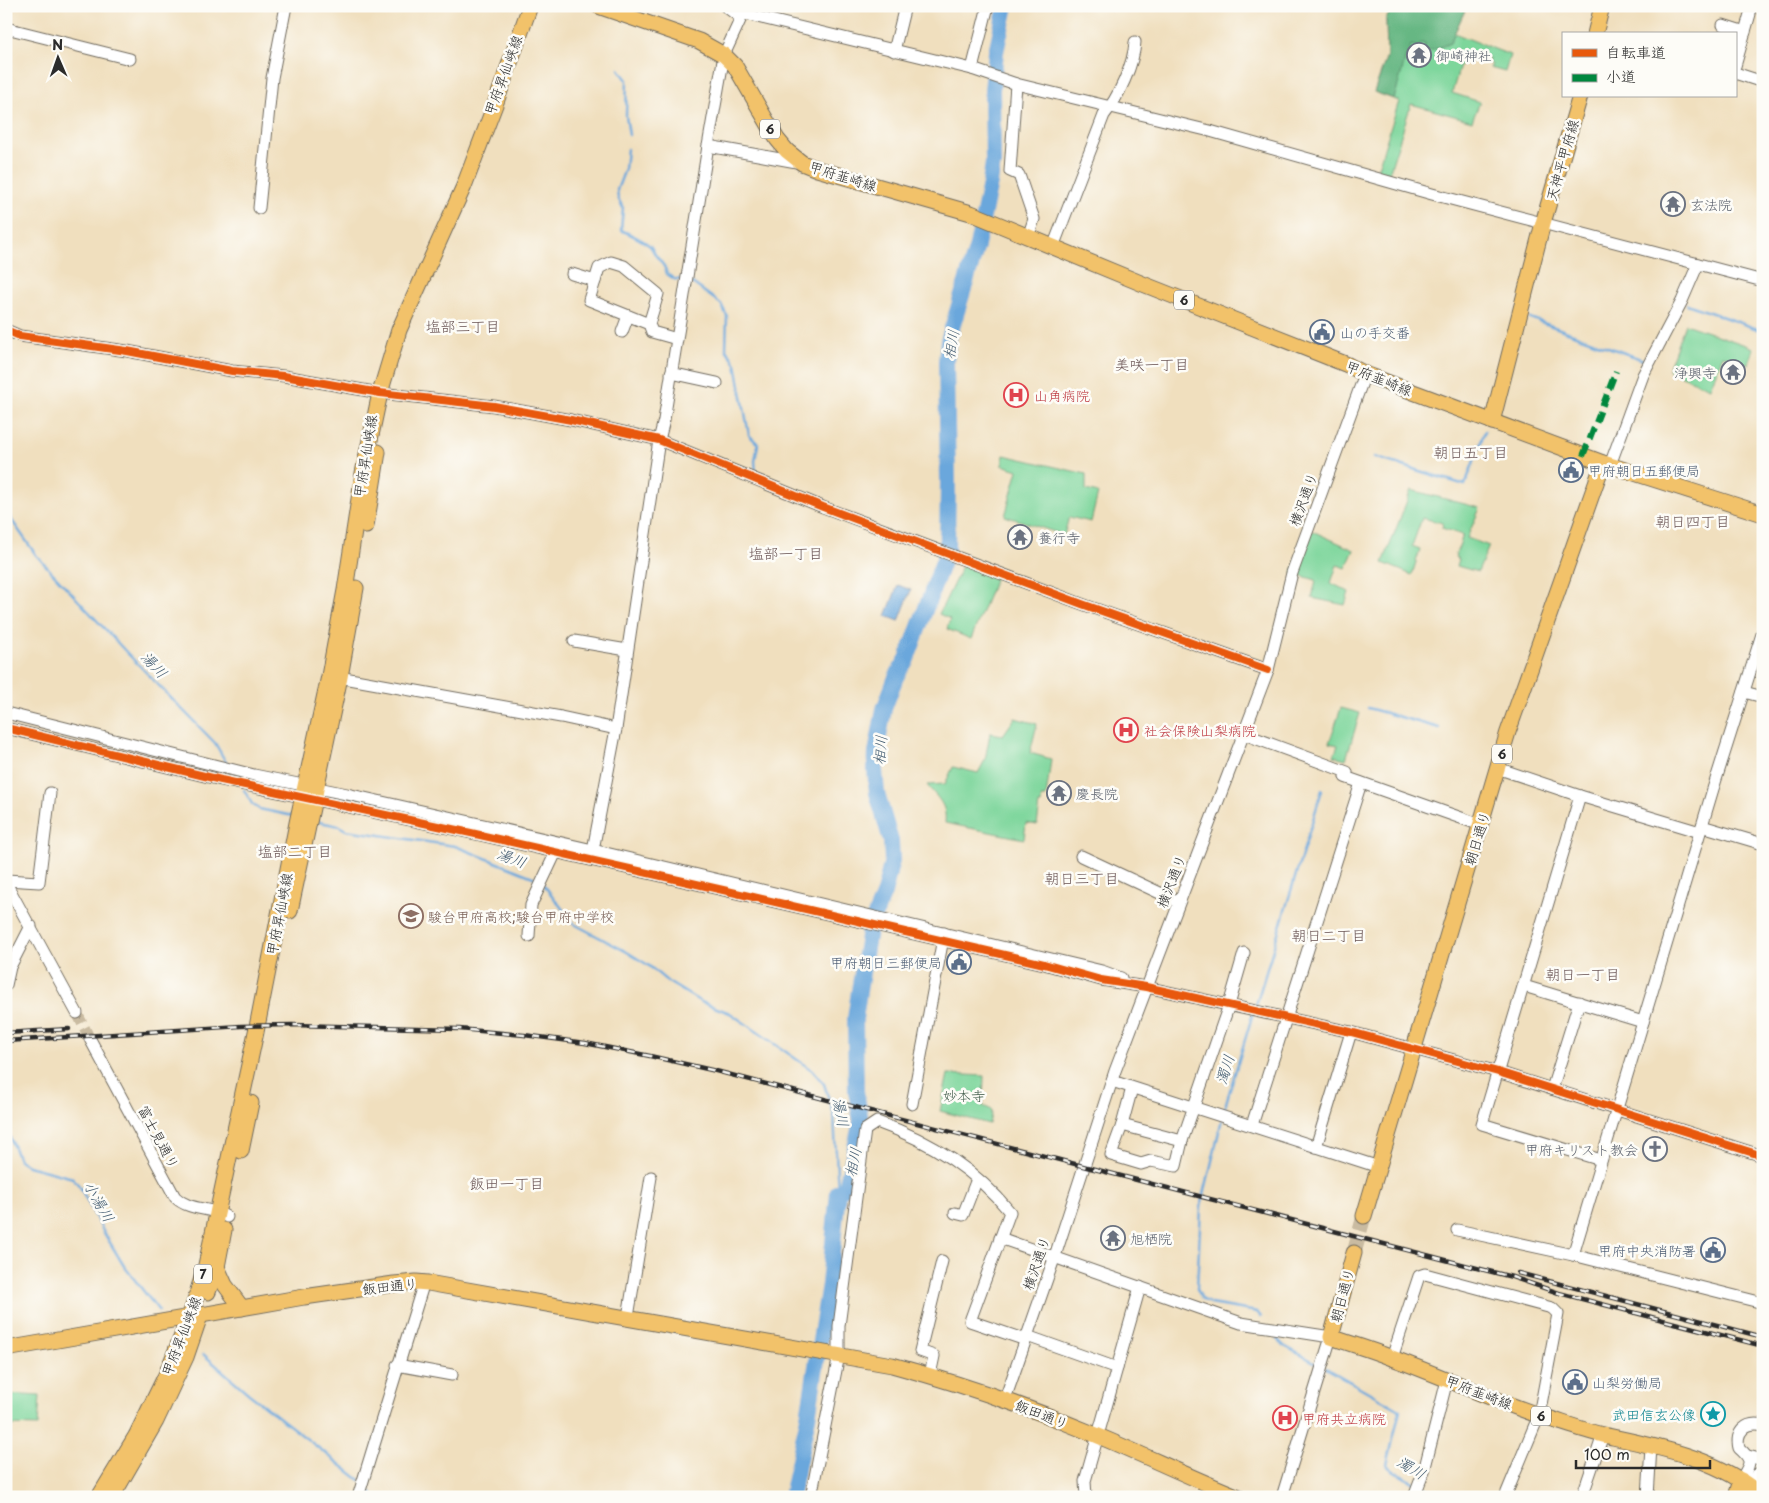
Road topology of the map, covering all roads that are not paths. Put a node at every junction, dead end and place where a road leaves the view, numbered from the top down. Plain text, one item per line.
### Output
1 (286, 6) edge
2 (530, 6) edge
3 (540, 6) edge
4 (598, 6) edge
5 (725, 6) edge
6 (905, 6) edge
7 (988, 6) edge
8 (1602, 6) edge
9 (745, 13) edge
10 (1750, 14) dead end
11 (1723, 25) dead end
12 (6, 28) edge
13 (1600, 32) edge
14 (1745, 32) junction
15 (1135, 42) dead end
16 (894, 50) junction
17 (724, 55) junction
18 (130, 59) dead end
19 (1736, 63) edge
20 (973, 70) junction
21 (1736, 73) edge
22 (1763, 82) edge
23 (1016, 84) junction
24 (1579, 98) edge
25 (1111, 106) junction
26 (708, 146) junction
27 (802, 163) junction
28 (259, 208) dead end
29 (1543, 223) junction
30 (1028, 237) junction
31 (1053, 248) junction
32 (1698, 264) junction
33 (572, 274) dead end
34 (595, 281) junction
35 (1763, 281) edge
36 (628, 316) junction
37 (649, 324) junction
38 (6, 330) edge
39 (622, 332) dead end
40 (677, 339) junction
41 (671, 373) junction
42 (1365, 374) junction
43 (717, 383) dead end
44 (384, 393) junction
45 (1492, 422) junction
46 (659, 440) junction
47 (1606, 464) junction
48 (1763, 514) edge
49 (1763, 631) edge
50 (574, 641) dead end
51 (627, 650) junction
52 (1268, 670) junction
53 (335, 677) junction
54 (1744, 692) junction
55 (1763, 697) edge
56 (6, 713) edge
57 (6, 728) edge
58 (616, 728) junction
59 (1244, 734) junction
60 (1497, 768) junction
61 (1361, 783) junction
62 (50, 793) dead end
63 (1580, 796) junction
64 (307, 805) junction
65 (1481, 825) junction
66 (1701, 829) junction
67 (1763, 844) edge
68 (593, 850) junction
69 (556, 852) junction
70 (1081, 856) dead end
71 (6, 882) edge
72 (10, 898) edge
73 (1179, 902) junction
74 (860, 917) junction
75 (31, 926) junction
76 (529, 936) dead end
77 (943, 936) junction
78 (1244, 953) dead end
79 (6, 985) edge
80 (1524, 986) junction
81 (1146, 988) junction
82 (1579, 1002) junction
83 (1229, 1006) junction
84 (77, 1013) tunnel mouth
85 (1286, 1018) junction
86 (1643, 1022) junction
87 (1351, 1032) junction
88 (90, 1040) tunnel mouth
89 (1414, 1049) junction
90 (1498, 1072) junction
91 (1112, 1081) junction
92 (1132, 1088) junction
93 (1552, 1089) junction
94 (912, 1104) dead end
95 (1195, 1107) junction
96 (1617, 1109) junction
97 (1122, 1125) junction
98 (1252, 1125) junction
99 (1182, 1141) junction
100 (1316, 1147) junction
101 (1763, 1156) edge
102 (1601, 1160) junction
103 (1380, 1166) junction
104 (651, 1177) dead end
105 (977, 1179) junction
106 (955, 1213) dead end
107 (223, 1214) junction
108 (1364, 1216) tunnel mouth
109 (1457, 1230) dead end
110 (1000, 1238) junction
111 (1354, 1253) tunnel mouth
112 (1573, 1255) junction
113 (1055, 1256) junction
114 (942, 1260) dead end
115 (217, 1267) junction
116 (424, 1282) junction
117 (1140, 1287) junction
118 (1763, 1303) edge
119 (242, 1308) junction
120 (196, 1316) junction
121 (628, 1317) junction
122 (1331, 1337) junction
123 (1027, 1338) junction
124 (6, 1349) edge
125 (838, 1354) junction
126 (1392, 1358) junction
127 (397, 1365) junction
128 (1117, 1368) junction
129 (452, 1374) dead end
130 (930, 1375) junction
131 (1447, 1380) junction
132 (1005, 1399) junction
133 (1539, 1415) junction
134 (1763, 1425) edge
135 (1098, 1435) junction
136 (1603, 1435) junction
137 (1651, 1446) junction
138 (1748, 1456) junction
139 (1763, 1460) edge
140 (1763, 1470) edge
141 (1752, 1490) edge
142 (359, 1493) edge
143 (98, 1497) edge
144 (112, 1497) edge
145 (811, 1497) edge
146 (1086, 1497) edge
147 (1239, 1497) edge
148 (1282, 1497) edge
149 (1414, 1497) edge
150 (1505, 1497) edge
151 (1582, 1497) edge
152 (1648, 1497) edge
153 (1736, 1497) edge

1 - 28 street
2 - 44 main road, 甲府昇仙峡線 / 7
3 - 44 main road, 甲府昇仙峡線 / 7
4 - 17 main road, 甲府韮崎線 / 6
5 - 9 street
6 - 16 street
7 - 20 street
8 - 13 main road
9 - 16 street
9 - 17 street
10 - 14 street
11 - 14 street
12 - 18 street
14 - 19 street
15 - 25 street
16 - 20 street
17 - 26 street
17 - 27 main road, 甲府韮崎線 / 6
20 - 23 street
21 - 22 street
23 - 25 street
23 - 30 street
24 - 29 main road, 天神平甲府線
25 - 29 street
25 - 31 street
26 - 27 street
26 - 40 street
27 - 30 main road, 甲府韮崎線 / 6
29 - 32 street
29 - 45 main road, 天神平甲府線
30 - 31 main road, 甲府韮崎線 / 6
31 - 42 main road, 甲府韮崎線 / 6
32 - 35 street
32 - 47 street
33 - 34 street
34 - 36 street
34 - 37 street
36 - 37 street
36 - 39 street
37 - 40 street
38 - 44 street
40 - 41 street
41 - 43 street
41 - 46 street
42 - 45 main road, 甲府韮崎線 / 6
42 - 52 street, 横沢通り
44 - 46 street
44 - 53 main road, 甲府昇仙峡線 / 7
45 - 47 main road, 甲府韮崎線 / 6
46 - 51 street
46 - 52 street
47 - 48 main road, 甲府韮崎線 / 6
47 - 60 main road, 朝日通り / 6
49 - 54 street
50 - 51 street
51 - 58 street
52 - 59 street, 横沢通り
53 - 58 street
53 - 64 main road, 甲府昇仙峡線 / 7
54 - 55 street
54 - 66 street
56 - 64 street
57 - 64 street
58 - 68 street
59 - 61 street
59 - 73 street, 横沢通り
60 - 63 street
60 - 65 main road, 朝日通り / 6
61 - 65 street
61 - 85 street
62 - 71 street
63 - 66 street
63 - 80 street
64 - 68 street
64 - 69 street
64 - 107 main road, 甲府昇仙峡線 / 7
65 - 89 main road, 朝日通り / 6
66 - 67 street
66 - 86 street
68 - 74 street
69 - 74 street
69 - 76 street
70 - 73 street
71 - 72 street
72 - 75 street
73 - 81 street, 横沢通り
74 - 77 street
75 - 79 street
75 - 84 street
77 - 81 street
77 - 94 street
78 - 83 street
80 - 82 street
80 - 90 street
81 - 83 street
81 - 91 street, 横沢通り
82 - 86 street
82 - 93 street
83 - 85 street
83 - 95 street
85 - 87 street
85 - 98 street
86 - 96 street
87 - 89 street
87 - 100 street
88 - 107 street, 富士見通り
89 - 90 street
89 - 103 main road, 朝日通り / 6
90 - 93 street
90 - 102 street
91 - 92 street
91 - 113 street, 横沢通り
92 - 95 street
92 - 97 street
93 - 96 street
95 - 98 street
95 - 99 street
96 - 101 street
96 - 102 street
97 - 99 street
97 - 99 street
98 - 100 street
100 - 103 street
102 - 112 street
103 - 108 main road, 朝日通り / 6
104 - 121 street
105 - 106 street
105 - 110 street
105 - 125 street
107 - 115 main road, 甲府昇仙峡線 / 7
107 - 120 main road, 甲府昇仙峡線 / 7
109 - 112 street
110 - 113 street
110 - 123 street
111 - 122 main road, 朝日通り
112 - 118 street
113 - 117 street
113 - 123 street, 横沢通り
114 - 130 street
115 - 119 main road
115 - 120 main road, 甲府昇仙峡線 / 7
116 - 119 main road, 飯田通り
116 - 121 main road, 飯田通り
116 - 127 street
117 - 122 street
117 - 128 street
119 - 120 main road, 飯田通り
120 - 124 main road, 飯田通り
120 - 143 main road, 甲府昇仙峡線 / 7
120 - 144 main road, 甲府昇仙峡線 / 7
121 - 125 main road, 飯田通り
122 - 126 main road, 甲府韮崎線 / 6
122 - 148 street
123 - 128 street
123 - 132 street, 横沢通り
125 - 130 main road, 飯田通り
125 - 145 street
126 - 131 main road, 甲府韮崎線 / 6
126 - 133 street
127 - 129 street
127 - 142 street
128 - 135 street
130 - 132 main road, 飯田通り
131 - 133 main road, 甲府韮崎線 / 6
131 - 149 street
132 - 135 main road, 飯田通り
133 - 136 main road, 甲府韮崎線 / 6
133 - 150 street
134 - 138 street
135 - 146 street
135 - 147 main road, 飯田通り
136 - 137 main road, 甲府韮崎線 / 6
136 - 151 street
137 - 141 main road, 甲府韮崎線 / 6
137 - 152 street
138 - 139 street
138 - 141 street
140 - 141 street
141 - 153 main road

